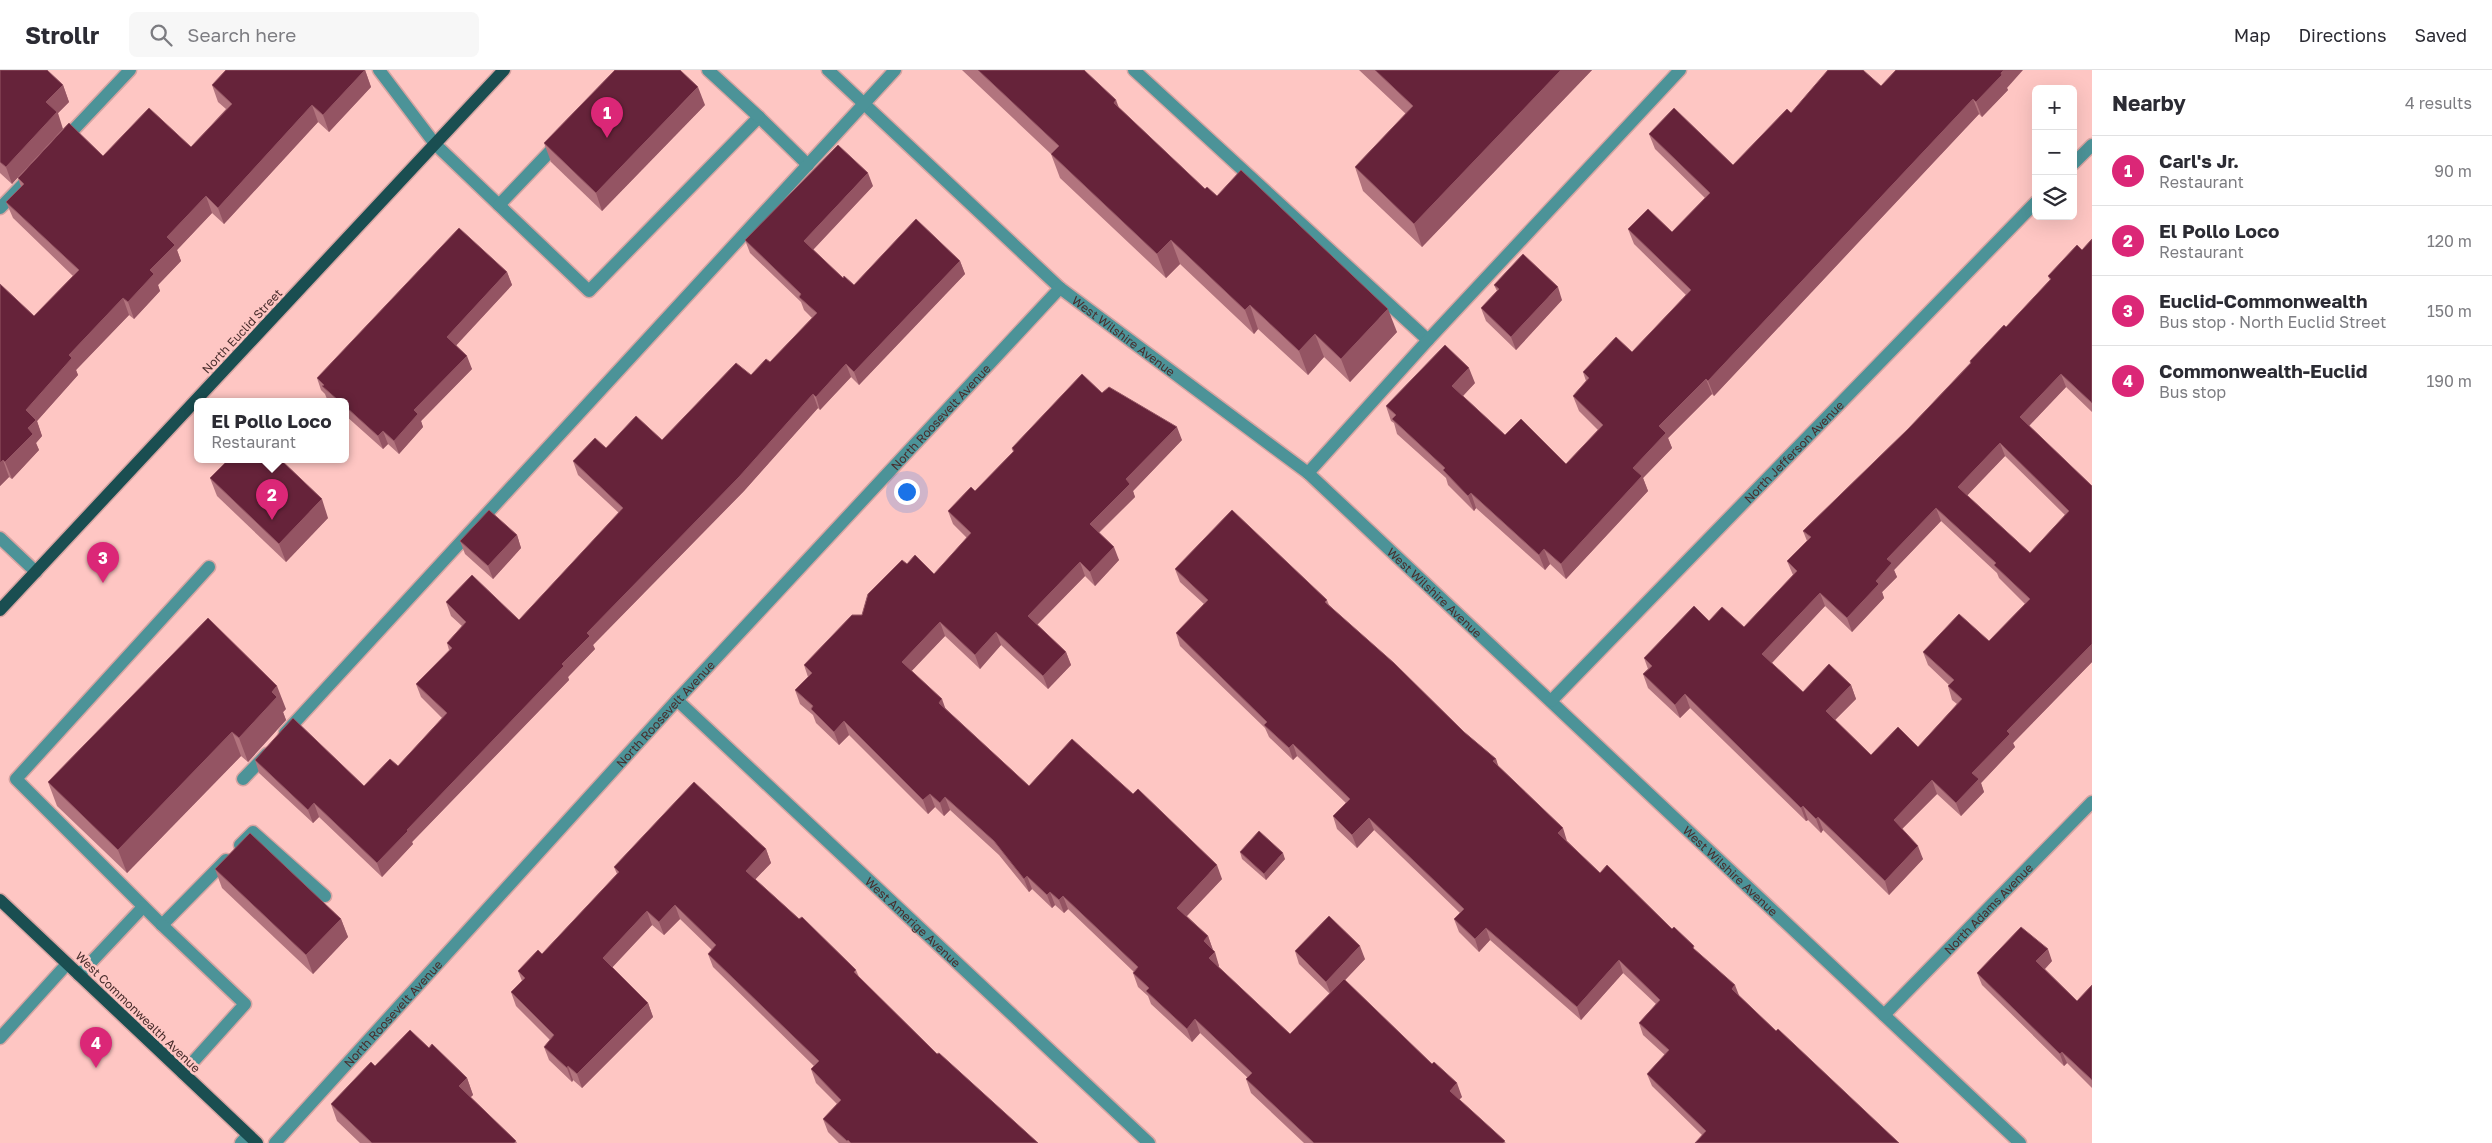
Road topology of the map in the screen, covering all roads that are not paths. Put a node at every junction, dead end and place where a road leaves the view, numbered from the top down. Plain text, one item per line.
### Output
1 (130, 70) edge
2 (379, 70) edge
3 (504, 70) edge
4 (708, 70) edge
5 (828, 70) edge
6 (896, 70) edge
7 (1134, 70) edge
8 (1680, 70) edge
9 (864, 104) junction
10 (759, 117) junction
11 (566, 134) edge
12 (435, 144) junction
13 (2092, 145) edge
14 (55, 150) edge
15 (2077, 160) edge
16 (41, 165) edge
17 (808, 166) junction
18 (499, 205) junction
19 (2032, 206) edge
20 (0, 208) edge
21 (1060, 288) junction
22 (1428, 340) junction
23 (198, 398) edge
24 (194, 403) edge
25 (1308, 473) junction
26 (0, 538) edge
27 (209, 567) dead end
28 (36, 572) junction
29 (0, 610) edge
30 (677, 700) junction
31 (1550, 701) junction
32 (243, 779) dead end
33 (2092, 802) edge
34 (325, 896) dead end
35 (0, 900) edge
36 (143, 907) junction
37 (162, 925) junction
38 (67, 964) junction
39 (79, 975) junction
40 (1884, 1015) junction
41 (0, 1038) edge
42 (183, 1074) junction
43 (249, 1140) edge
44 (275, 1143) edge
45 (1149, 1143) edge
46 (2020, 1143) edge

1 - 14 street
2 - 12 street
3 - 12 main road, North Euclid Street
4 - 10 street
5 - 9 street, West Wilshire Avenue
6 - 9 street
7 - 22 street
8 - 22 street
9 - 17 street
9 - 21 street, West Wilshire Avenue
10 - 17 street
10 - 18 street
11 - 18 street
12 - 18 street
12 - 23 main road, North Euclid Street
13 - 15 street
16 - 20 street
17 - 32 street
19 - 31 street, North Jefferson Avenue
21 - 25 street, West Wilshire Avenue
21 - 30 street, North Roosevelt Avenue
22 - 25 street
24 - 28 main road, North Euclid Street
25 - 31 street, West Wilshire Avenue
26 - 28 street
27 - 36 street
28 - 29 main road, North Euclid Street
30 - 44 street, North Roosevelt Avenue
30 - 45 street, West Amerige Avenue
31 - 40 street, West Wilshire Avenue
33 - 40 street, North Adams Avenue
34 - 37 street
35 - 38 main road, West Commonwealth Avenue
36 - 37 street
36 - 39 street
37 - 42 street
38 - 39 main road, West Commonwealth Avenue
38 - 41 street
39 - 42 main road, West Commonwealth Avenue
40 - 46 street, West Wilshire Avenue
42 - 43 main road, West Commonwealth Avenue

